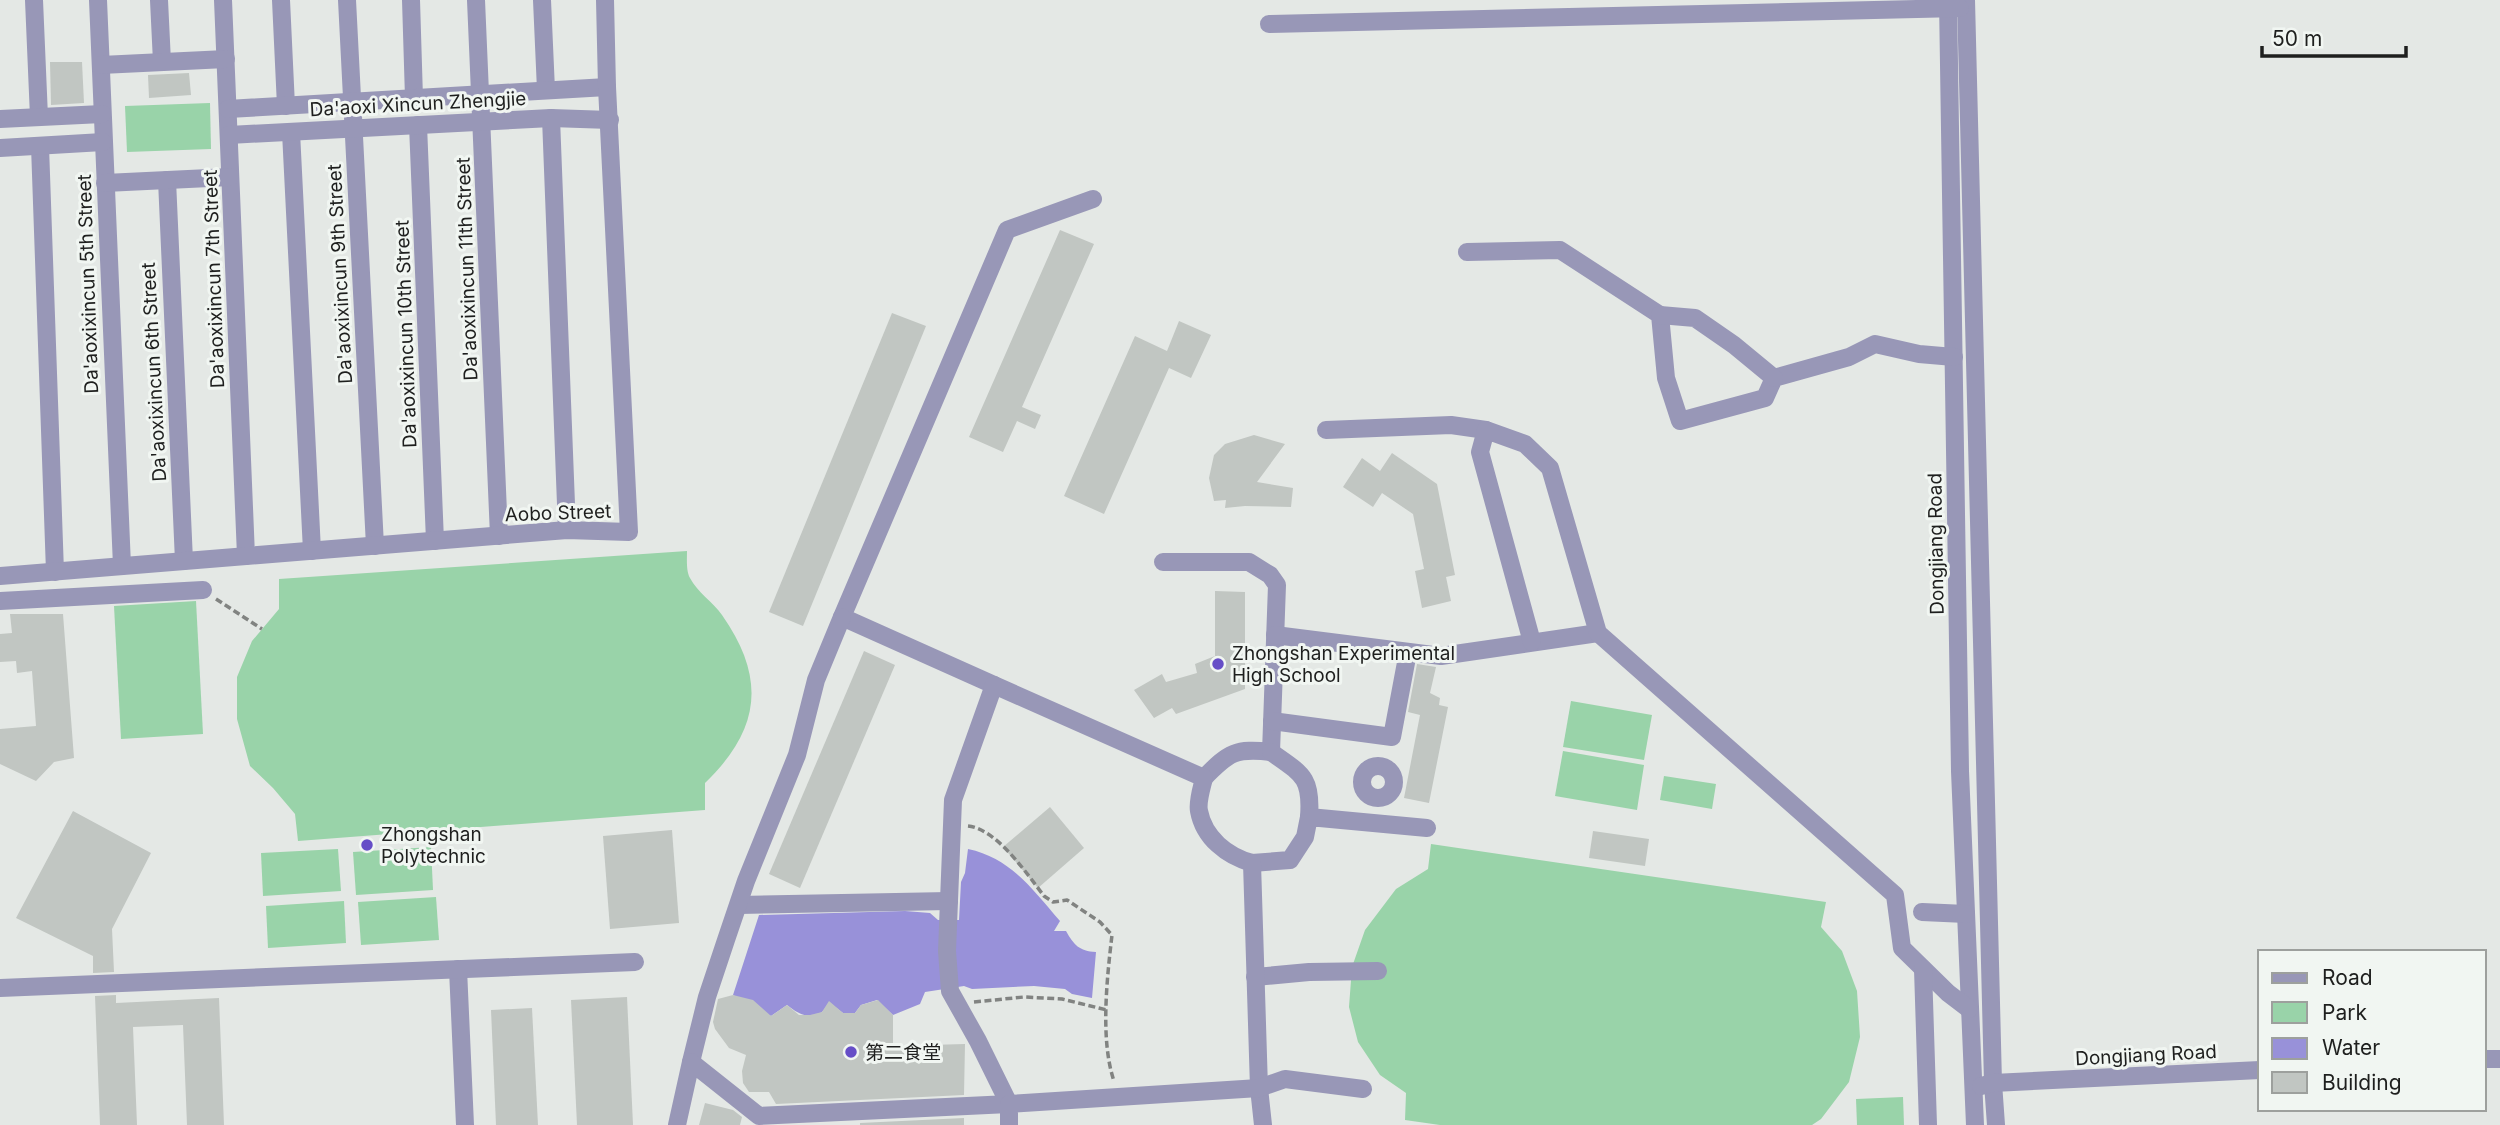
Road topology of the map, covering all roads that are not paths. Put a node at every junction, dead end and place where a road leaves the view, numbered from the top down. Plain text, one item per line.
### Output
1 (34, 0) edge
2 (98, 0) edge
3 (159, 0) edge
4 (223, 0) edge
5 (281, 0) edge
6 (347, 0) edge
7 (411, 0) edge
8 (476, 0) edge
9 (542, 0) edge
10 (606, 0) edge
11 (1957, 4) edge
12 (1872, 5) edge
13 (1269, 24) dead end
14 (226, 58) junction
15 (162, 62) junction
16 (101, 65) junction
17 (607, 87) junction
18 (546, 90) junction
19 (480, 94) junction
20 (414, 98) junction
21 (352, 103) junction
22 (286, 106) junction
23 (228, 110) junction
24 (102, 114) junction
25 (39, 117) junction
26 (551, 118) junction
27 (0, 120) edge
28 (610, 120) junction
29 (482, 122) junction
30 (418, 125) junction
31 (354, 129) junction
32 (291, 132) junction
33 (229, 135) junction
34 (103, 142) junction
35 (40, 146) junction
36 (0, 148) edge
37 (230, 177) junction
38 (167, 180) junction
39 (105, 183) junction
40 (1093, 199) dead end
41 (1467, 252) dead end
42 (1660, 314) junction
43 (1954, 358) junction
44 (1774, 378) junction
45 (1326, 429) dead end
46 (1486, 430) junction
47 (567, 530) junction
48 (499, 536) junction
49 (435, 541) junction
50 (375, 546) junction
51 (312, 551) junction
52 (246, 556) junction
53 (184, 561) junction
54 (1163, 562) dead end
55 (122, 566) junction
56 (55, 572) junction
57 (0, 576) edge
58 (203, 590) road end
59 (0, 601) edge
60 (842, 617) junction
61 (1598, 633) junction
62 (1275, 635) junction
63 (1532, 642) junction
64 (1408, 652) junction
65 (994, 685) junction
66 (1272, 721) junction
67 (1392, 737) junction
68 (1271, 752) junction
69 (1204, 778) junction
70 (1309, 817) junction
71 (1373, 823) junction
72 (1427, 828) dead end
73 (1252, 863) junction
74 (949, 893) junction
75 (738, 905) junction
76 (1922, 912) dead end
77 (1966, 914) junction
78 (635, 962) dead end
79 (1923, 969) junction
80 (458, 970) junction
81 (1378, 971) dead end
82 (1255, 977) junction
83 (0, 988) edge
84 (1969, 1009) junction
85 (691, 1062) junction
86 (2258, 1070) edge
87 (1993, 1083) junction
88 (1973, 1087) junction
89 (1259, 1088) junction
90 (1363, 1089) dead end
91 (1009, 1104) junction
92 (758, 1121) edge
93 (465, 1125) edge
94 (677, 1125) edge
95 (1009, 1125) edge
96 (1263, 1125) edge
97 (1928, 1125) edge
98 (1975, 1125) edge
99 (1996, 1125) edge

1 - 25 street
2 - 16 street, Da'aoxixincun 5th Street
3 - 15 street
4 - 14 street, Da'aoxixincun 7th Street
5 - 22 street
6 - 21 street, Da'aoxixincun 9th Street
7 - 20 street
8 - 19 street, Da'aoxixincun 11th Street
9 - 18 street
10 - 17 street, Aobo Street
11 - 12 street
11 - 43 street, Dongjiang Road
11 - 87 street
12 - 13 street
14 - 15 street
14 - 23 street, Da'aoxixincun 7th Street
15 - 16 street
16 - 24 street, Da'aoxixincun 5th Street
17 - 18 street, Da'aoxi Xincun Zhengjie
17 - 28 street, Aobo Street
18 - 19 street, Da'aoxi Xincun Zhengjie
19 - 20 street, Da'aoxi Xincun Zhengjie
19 - 29 street, Da'aoxixincun 11th Street
20 - 21 street, Da'aoxi Xincun Zhengjie
21 - 22 street, Da'aoxi Xincun Zhengjie
21 - 31 street, Da'aoxixincun 9th Street
22 - 23 street, Da'aoxi Xincun Zhengjie
23 - 33 street, Da'aoxixincun 7th Street
24 - 25 street
24 - 34 street, Da'aoxixincun 5th Street
25 - 27 street
26 - 28 street, Da'aoxi Xincun Zhengjie
26 - 29 street, Da'aoxi Xincun Zhengjie
26 - 47 street
28 - 47 street, Aobo Street
29 - 30 street, Da'aoxi Xincun Zhengjie
29 - 48 street, Da'aoxixincun 11th Street
30 - 31 street, Da'aoxi Xincun Zhengjie
30 - 49 street, Da'aoxixincun 10th Street
31 - 32 street, Da'aoxi Xincun Zhengjie
31 - 50 street, Da'aoxixincun 9th Street
32 - 33 street, Da'aoxi Xincun Zhengjie
32 - 51 street
33 - 37 street, Da'aoxixincun 7th Street
34 - 35 street
34 - 39 street, Da'aoxixincun 5th Street
35 - 36 street
35 - 56 street
37 - 38 street
37 - 52 street, Da'aoxixincun 7th Street
38 - 39 street
38 - 53 street, Da'aoxixincun 6th Street
39 - 55 street, Da'aoxixincun 5th Street
40 - 60 street
41 - 42 street
42 - 44 street
42 - 44 street
43 - 44 street
43 - 77 street, Dongjiang Road
45 - 46 street
46 - 61 street
46 - 63 street
47 - 48 street, Aobo Street
48 - 49 street, Aobo Street
49 - 50 street, Aobo Street
50 - 51 street, Aobo Street
51 - 52 street, Aobo Street
52 - 53 street, Aobo Street
53 - 55 street, Aobo Street
54 - 62 street
55 - 56 street, Aobo Street
56 - 57 street, Aobo Street
58 - 59 street
60 - 65 street
60 - 75 street
61 - 63 street
61 - 79 street
62 - 64 street
62 - 66 street
63 - 64 street
64 - 67 street
65 - 69 street
65 - 74 street
66 - 67 street
66 - 68 street
67 - 71 street
68 - 69 street
68 - 70 street
69 - 73 street
70 - 71 street
70 - 73 street
71 - 72 street
73 - 82 street
74 - 75 street
74 - 91 street
75 - 85 street
76 - 77 street
77 - 84 street, Dongjiang Road
78 - 80 street
79 - 84 street
79 - 97 street
80 - 83 street
80 - 93 street
81 - 82 street
82 - 89 street
84 - 88 street, Dongjiang Road
85 - 92 street
85 - 94 street
86 - 87 street, Dongjiang Road
87 - 88 street, Dongjiang Road
87 - 99 street
88 - 98 street, Dongjiang Road
89 - 90 street
89 - 91 street
89 - 96 street
91 - 92 street
91 - 95 street

